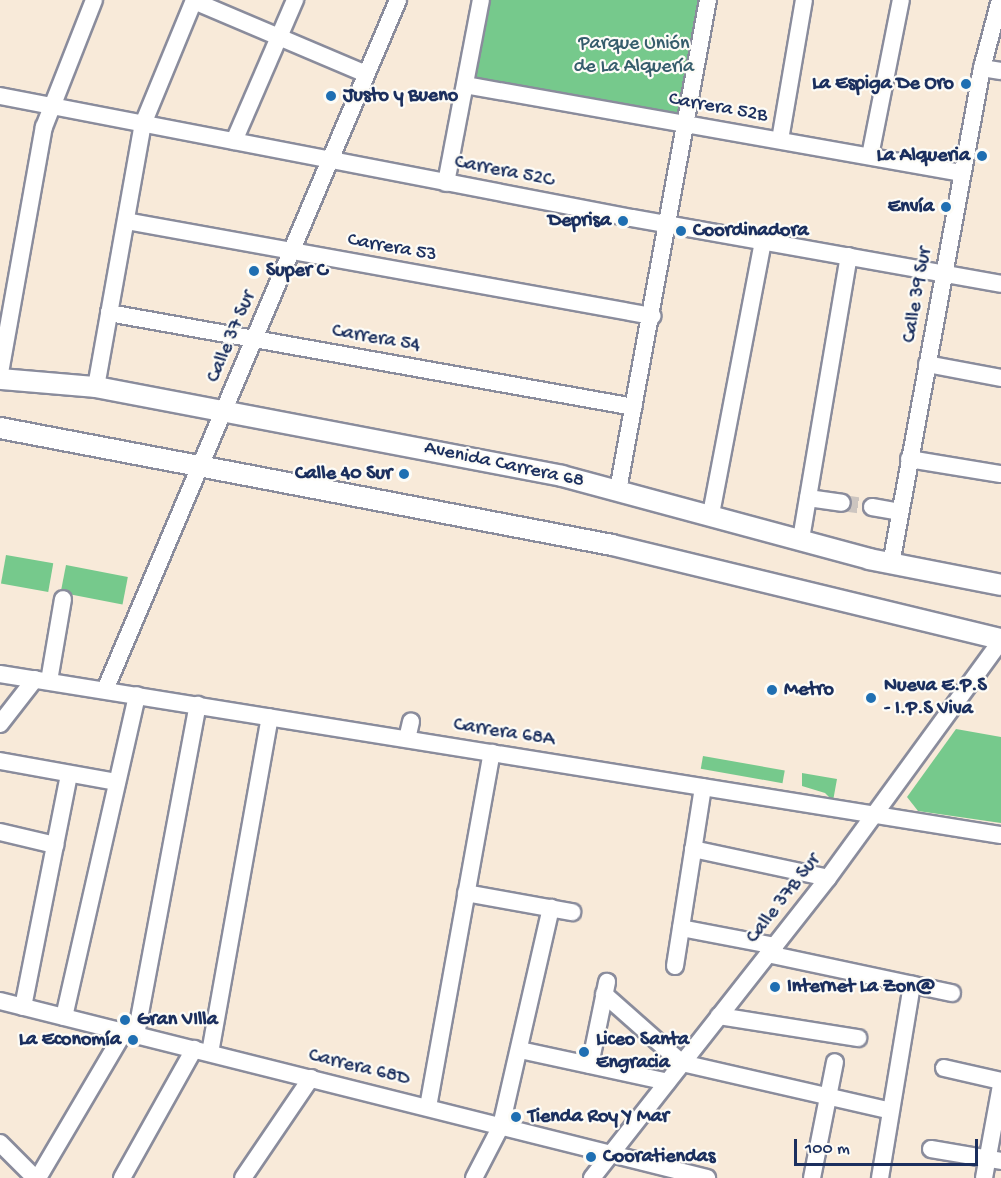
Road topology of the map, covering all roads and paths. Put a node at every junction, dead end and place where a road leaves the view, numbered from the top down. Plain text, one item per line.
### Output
1 (94, 0) edge
2 (295, 0) edge
3 (398, 0) edge
4 (481, 0) edge
5 (708, 0) edge
6 (804, 0) edge
7 (901, 0) edge
8 (1000, 0) edge
9 (194, 1) edge
10 (279, 37) junction
11 (982, 68) junction
12 (1001, 71) edge
13 (366, 74) junction
14 (465, 85) junction
15 (0, 96) edge
16 (50, 105) junction
17 (686, 123) junction
18 (143, 124) junction
19 (780, 140) junction
20 (234, 141) junction
21 (870, 156) junction
22 (331, 159) junction
23 (962, 173) junction
24 (446, 183) junction
25 (126, 221) junction
26 (668, 224) junction
27 (763, 241) junction
28 (292, 251) junction
29 (849, 256) junction
30 (944, 273) junction
31 (1001, 284) edge
32 (109, 314) junction
33 (652, 316) junction
34 (254, 339) junction
35 (927, 364) junction
36 (0, 373) edge
37 (1001, 378) edge
38 (0, 380) edge
39 (96, 387) junction
40 (634, 407) junction
41 (225, 409) junction
42 (0, 428) edge
43 (909, 459) junction
44 (201, 465) junction
45 (1001, 474) edge
46 (618, 490) junction
47 (808, 498) junction
48 (842, 503) tunnel mouth
49 (872, 507) tunnel mouth
50 (900, 512) junction
51 (711, 514) junction
52 (801, 539) junction
53 (891, 564) junction
54 (1001, 585) edge
55 (63, 599) dead end
56 (1001, 640) edge
57 (0, 674) edge
58 (42, 680) junction
59 (105, 690) junction
60 (137, 695) junction
61 (198, 705) junction
62 (270, 717) junction
63 (411, 721) dead end
64 (0, 724) edge
65 (407, 739) junction
66 (492, 753) junction
67 (1, 765) edge
68 (69, 774) junction
69 (117, 782) junction
70 (703, 786) junction
71 (874, 814) junction
72 (0, 832) edge
73 (1001, 835) edge
74 (55, 845) junction
75 (693, 849) junction
76 (828, 878) junction
77 (466, 893) junction
78 (551, 908) junction
79 (572, 912) dead end
80 (681, 928) junction
81 (771, 950) junction
82 (675, 966) dead end
83 (912, 985) junction
84 (952, 993) dead end
85 (0, 1001) edge
86 (23, 1007) junction
87 (719, 1016) junction
88 (64, 1017) junction
89 (130, 1033) junction
90 (858, 1038) dead end
91 (520, 1050) junction
92 (202, 1051) junction
93 (835, 1062) dead end
94 (682, 1063) junction
95 (590, 1065) junction
96 (944, 1068) dead end
97 (311, 1078) junction
98 (668, 1082) junction
99 (1001, 1083) edge
100 (826, 1096) junction
101 (428, 1107) junction
102 (891, 1112) junction
103 (501, 1126) junction
104 (0, 1143) edge
105 (931, 1149) dead end
106 (611, 1154) junction
107 (994, 1160) edge
108 (37, 1178) edge
109 (123, 1178) edge
110 (243, 1178) edge
111 (474, 1178) edge
112 (592, 1178) edge
113 (707, 1178) edge
114 (812, 1178) edge
115 (880, 1178) edge
116 (984, 1178) edge

1 - 16 street
2 - 10 street
3 - 13 street, Calle 37 Sur
4 - 14 street
5 - 17 street
6 - 19 street
7 - 21 street
8 - 11 street, Calle 39 Sur
9 - 10 street
9 - 18 street
10 - 13 street
10 - 20 street
11 - 12 street
11 - 23 street, Calle 39 Sur
13 - 22 street, Calle 37 Sur
14 - 17 street, Carrera 52B
14 - 24 street
15 - 16 street, Carrera 52C
16 - 18 street, Carrera 52C
16 - 36 street
17 - 19 street, Carrera 52B
17 - 26 street
18 - 20 street, Carrera 52C
18 - 25 street
19 - 21 street, Carrera 52B
20 - 22 street, Carrera 52C
21 - 23 street, Carrera 52B
22 - 24 street, Carrera 52C
22 - 28 street, Calle 37 Sur
23 - 30 street, Calle 39 Sur
24 - 26 street, Carrera 52C
25 - 28 street, Carrera 53
25 - 32 street
26 - 27 street, Carrera 52C
26 - 33 street
27 - 29 street, Carrera 52C
27 - 51 street
28 - 33 street, Carrera 53
28 - 34 street, Calle 37 Sur
29 - 30 street, Carrera 52C
29 - 47 street
30 - 31 street, Carrera 52C
30 - 35 street, Calle 39 Sur
32 - 34 street, Carrera 54
32 - 39 street
33 - 40 street
34 - 40 street, Carrera 54
34 - 41 street, Calle 37 Sur
35 - 37 street
35 - 43 street, Calle 39 Sur
38 - 39 main road, Avenida Carrera 68
39 - 41 main road, Avenida Carrera 68
40 - 46 street
41 - 44 street, Calle 37 Sur
41 - 46 main road, Avenida Carrera 68
42 - 44 main road
43 - 45 street
43 - 50 street, Calle 39 Sur
44 - 56 main road
44 - 59 street, Calle 37 Sur
46 - 51 main road, Avenida Carrera 68
47 - 48 street
47 - 52 street
49 - 50 street
50 - 53 street, Calle 39 Sur
51 - 52 main road, Avenida Carrera 68
52 - 53 main road, Avenida Carrera 68
53 - 54 main road, Avenida Carrera 68
55 - 58 street
56 - 71 street, Calle 37B Sur
57 - 58 street, Carrera 68A
58 - 59 street, Carrera 68A
58 - 64 street
59 - 60 street, Carrera 68A
60 - 61 street, Carrera 68A
60 - 69 street
61 - 62 street, Carrera 68A
61 - 89 street
62 - 65 street, Carrera 68A
62 - 92 street
63 - 65 street
65 - 66 street, Carrera 68A
66 - 70 street, Carrera 68A
66 - 77 street
67 - 68 street
68 - 69 street
68 - 74 street
69 - 88 street
70 - 71 street, Carrera 68A
70 - 75 street
71 - 73 street, Carrera 68A
71 - 76 street, Calle 37B Sur
72 - 74 street
74 - 86 street
75 - 76 street
75 - 80 street
76 - 81 street, Calle 37B Sur
77 - 78 street
77 - 101 street
78 - 79 street
78 - 91 street
80 - 81 street
80 - 82 street
81 - 83 street
81 - 87 street, Calle 37B Sur
83 - 84 street
83 - 102 street
85 - 86 street, Carrera 68D
86 - 88 street, Carrera 68D
87 - 90 street
87 - 94 street, Calle 37B Sur
88 - 89 street, Carrera 68D
89 - 92 street, Carrera 68D
89 - 108 street
91 - 95 street
91 - 103 street
92 - 97 street, Carrera 68D
92 - 109 street
93 - 100 street
94 - 95 street
94 - 98 street, Calle 37B Sur
94 - 100 street
95 - 98 street
96 - 99 street
97 - 101 street, Carrera 68D
97 - 110 street
98 - 106 street, Calle 37B Sur
99 - 107 street
100 - 102 street
100 - 114 street
101 - 103 street, Carrera 68D
102 - 115 street
103 - 106 street, Carrera 68D
103 - 111 street
104 - 108 street
105 - 107 street
106 - 112 street, Calle 37B Sur
106 - 113 street, Carrera 68D
107 - 116 street

